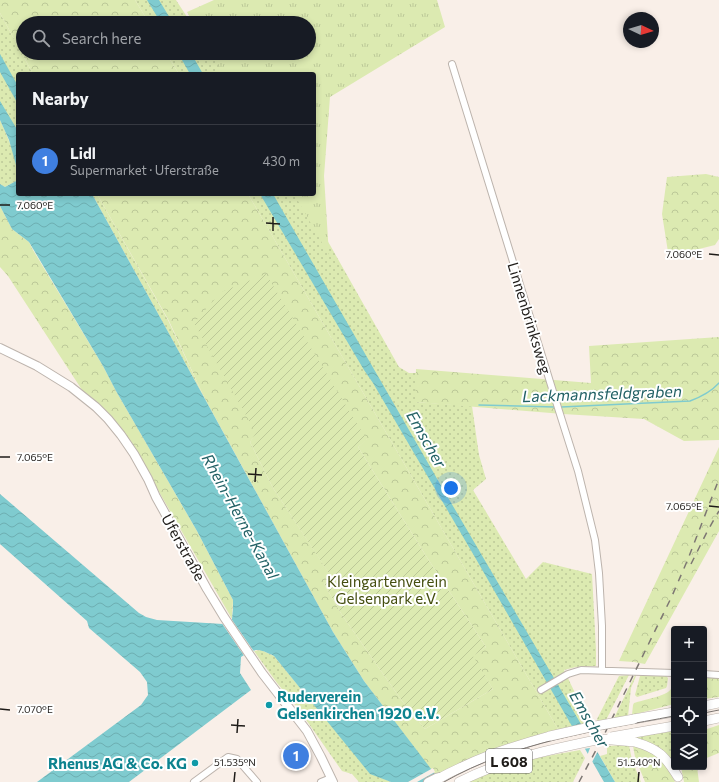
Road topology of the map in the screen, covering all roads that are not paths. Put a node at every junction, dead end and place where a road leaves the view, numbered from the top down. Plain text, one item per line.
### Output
1 (452, 64) dead end
2 (0, 348) edge
3 (602, 670) junction
4 (671, 673) edge
5 (707, 674) edge
6 (719, 675) edge
7 (541, 690) dead end
8 (719, 703) edge
9 (707, 705) edge
10 (671, 713) edge
11 (671, 727) edge
12 (634, 737) junction
13 (676, 770) edge
14 (332, 780) edge
15 (437, 780) edge
16 (678, 780) edge
17 (194, 782) edge
18 (257, 782) edge
19 (321, 782) edge
20 (428, 782) edge
21 (459, 782) edge

1 - 3 street, Linnenbrinksweg
2 - 14 main road, Uferstraße
3 - 4 street
3 - 7 street
5 - 6 street
8 - 9 main road
10 - 15 main road, L 608, bridge
11 - 12 main road, L 608
12 - 16 main road
12 - 21 main road, L 608, bridge
13 - 16 main road
14 - 19 street
15 - 20 main road
17 - 18 street

